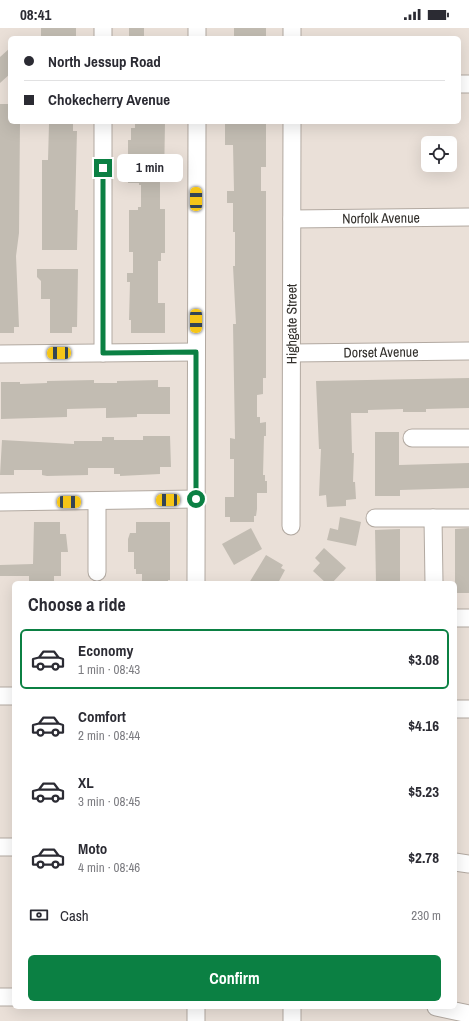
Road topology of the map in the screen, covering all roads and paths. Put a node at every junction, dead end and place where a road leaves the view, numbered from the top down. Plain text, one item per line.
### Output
1 (103, 124) edge
2 (197, 124) edge
3 (292, 124) edge
4 (469, 217) edge
5 (292, 219) junction
6 (469, 351) edge
7 (196, 352) junction
8 (103, 353) junction
9 (292, 353) junction
10 (0, 354) edge
11 (412, 438) dead end
12 (469, 438) edge
13 (196, 499) junction
14 (97, 501) junction
15 (0, 502) edge
16 (375, 518) dead end
17 (433, 518) junction
18 (469, 518) edge
19 (291, 526) dead end
20 (97, 572) dead end
21 (196, 581) edge
22 (434, 581) edge
23 (457, 618) edge
24 (469, 618) edge
25 (0, 696) edge
26 (12, 696) edge
27 (457, 709) edge
28 (469, 709) edge
29 (0, 847) edge
30 (12, 847) edge
31 (457, 862) edge
32 (469, 864) edge
33 (0, 997) edge
34 (12, 997) edge
35 (196, 1009) edge
36 (292, 1009) edge
37 (445, 1009) edge
38 (469, 1014) edge
39 (196, 1021) edge
40 (292, 1021) edge

1 - 8 street
2 - 7 street
3 - 5 street, Highgate Street
4 - 5 street, Norfolk Avenue
5 - 9 street, Highgate Street
6 - 9 street, Dorset Avenue
7 - 8 street
7 - 13 street
8 - 10 street
9 - 19 street, Highgate Street
11 - 12 street
13 - 14 street
13 - 21 street
14 - 15 street
14 - 20 street
16 - 17 street
17 - 18 street
17 - 22 street
23 - 24 street
25 - 26 street
27 - 28 street
29 - 30 street
31 - 32 street
33 - 34 street
35 - 39 street
36 - 40 street
37 - 38 street

